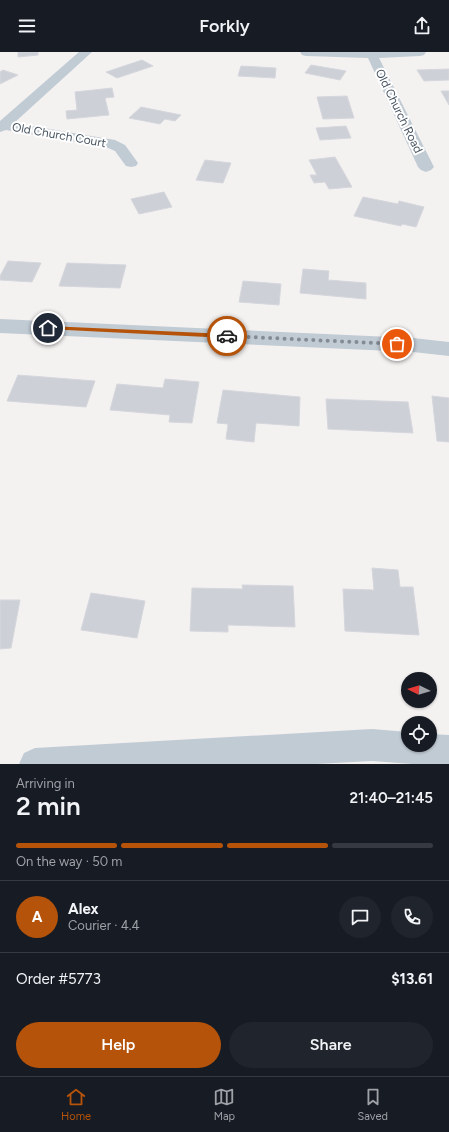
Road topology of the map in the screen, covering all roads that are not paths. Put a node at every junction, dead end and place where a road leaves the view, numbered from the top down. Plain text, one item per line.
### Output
1 (86, 52) edge
2 (306, 52) edge
3 (420, 52) edge
4 (372, 55) junction
5 (2, 127) edge
6 (131, 163) dead end
7 (426, 167) dead end
8 (0, 326) edge
9 (449, 350) edge
10 (449, 752) edge
11 (35, 764) edge

1 - 5 street
2 - 4 street
3 - 4 street
4 - 7 street, Old Church Road
5 - 6 street, Old Church Court
8 - 9 street
10 - 11 street

